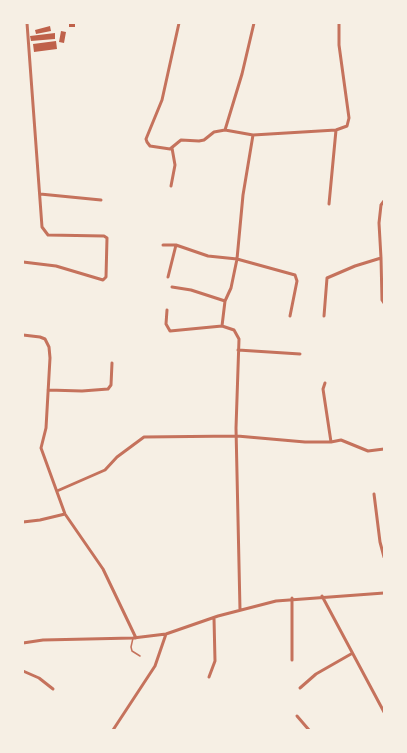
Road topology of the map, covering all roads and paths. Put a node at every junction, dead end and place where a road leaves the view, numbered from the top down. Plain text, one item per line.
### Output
1 (27, 23) edge
2 (179, 23) edge
3 (254, 23) edge
4 (339, 23) edge
5 (225, 130) junction
6 (336, 130) junction
7 (253, 135) junction
8 (172, 148) junction
9 (171, 186) dead end
10 (40, 194) junction
11 (101, 200) dead end
12 (384, 202) edge
13 (329, 204) dead end
14 (163, 245) dead end
15 (176, 245) junction
16 (382, 258) junction
17 (237, 259) junction
18 (23, 262) edge
19 (168, 277) dead end
20 (172, 288) dead end
21 (225, 301) junction
22 (384, 303) edge
23 (167, 310) dead end
24 (290, 316) dead end
25 (324, 316) dead end
26 (222, 326) junction
27 (23, 335) edge
28 (238, 350) junction
29 (300, 354) dead end
30 (112, 363) dead end
31 (325, 383) dead end
32 (48, 390) junction
33 (237, 436) junction
34 (331, 442) junction
35 (384, 449) edge
36 (57, 491) junction
37 (374, 494) dead end
38 (65, 514) junction
39 (23, 522) edge
40 (384, 557) edge
41 (384, 594) edge
42 (322, 596) junction
43 (292, 598) junction
44 (240, 610) junction
45 (214, 618) junction
46 (166, 634) junction
47 (134, 638) junction
48 (23, 643) edge
49 (351, 654) junction
50 (140, 656) dead end
51 (292, 660) dead end
52 (23, 671) edge
53 (209, 677) dead end
54 (300, 688) dead end
55 (52, 689) dead end
56 (384, 712) edge
57 (297, 716) dead end
58 (113, 730) edge
59 (310, 730) edge

1 - 10 street
2 - 8 street
3 - 5 street
4 - 6 street
5 - 7 street
5 - 8 street
6 - 7 street
6 - 13 street
7 - 17 street
8 - 9 street
10 - 11 street
10 - 18 street
12 - 16 street
14 - 15 street
15 - 17 street
15 - 19 street
16 - 22 street
16 - 25 street
17 - 21 street
17 - 24 street
20 - 21 street
21 - 26 street
23 - 26 street
26 - 28 street
27 - 32 street
28 - 29 street
28 - 33 street
30 - 32 street
31 - 34 street
32 - 36 street
33 - 34 street
33 - 36 street
33 - 44 street
34 - 35 street
36 - 38 street
37 - 40 street
38 - 39 street
38 - 47 street
41 - 42 street
42 - 43 street
42 - 49 street
43 - 44 street
43 - 51 street
44 - 45 street
45 - 46 street
45 - 53 street
46 - 47 street
46 - 58 street
47 - 48 street
47 - 50 lane
49 - 54 street
49 - 56 street
52 - 55 street
57 - 59 street

